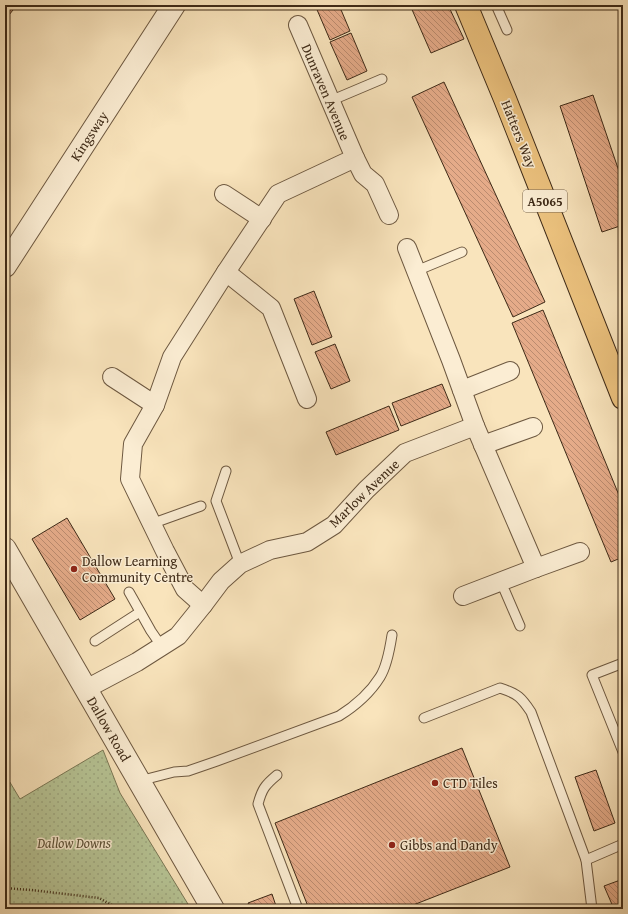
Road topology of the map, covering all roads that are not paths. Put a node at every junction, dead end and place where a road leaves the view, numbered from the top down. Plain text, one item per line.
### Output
1 (174, 5) edge
2 (466, 5) edge
3 (496, 5) edge
4 (298, 25) dead end
5 (507, 30) dead end
6 (382, 79) dead end
7 (330, 101) junction
8 (354, 158) junction
9 (224, 194) dead end
10 (389, 215) dead end
11 (262, 219) junction
12 (407, 248) dead end
13 (462, 252) dead end
14 (5, 266) edge
15 (416, 270) junction
16 (226, 272) junction
17 (510, 371) dead end
18 (112, 377) dead end
19 (462, 390) junction
20 (623, 398) edge
21 (307, 399) dead end
22 (155, 405) junction
23 (475, 426) junction
24 (533, 427) dead end
25 (483, 445) junction
26 (226, 471) dead end
27 (200, 506) dead end
28 (151, 524) junction
29 (5, 549) edge
30 (580, 552) dead end
31 (240, 564) junction
32 (536, 568) junction
33 (501, 582) junction
34 (129, 592) dead end
35 (463, 596) dead end
36 (203, 606) junction
37 (140, 612) junction
38 (520, 626) dead end
39 (392, 635) dead end
40 (95, 641) dead end
41 (162, 647) junction
42 (623, 663) edge
43 (86, 689) junction
44 (424, 718) dead end
45 (623, 726) edge
46 (614, 729) junction
47 (623, 752) edge
48 (277, 775) dead end
49 (139, 781) junction
50 (623, 844) edge
51 (586, 860) junction
52 (213, 909) edge
53 (298, 909) edge
54 (592, 909) edge

1 - 14 street, Kingsway
2 - 20 main road, Hatters Way / A5065
3 - 5 lane
4 - 7 street, Dunraven Avenue
6 - 7 lane
7 - 8 street, Dunraven Avenue
8 - 10 street, Dunraven Avenue
8 - 11 street, Dunraven Avenue
9 - 11 street
11 - 16 street, Dunraven Avenue
12 - 15 street
13 - 15 lane
15 - 19 street
16 - 21 street
16 - 22 street, Dunraven Avenue
17 - 19 street
18 - 22 street
19 - 23 street
22 - 28 street, Dunraven Avenue
23 - 25 street
23 - 31 street, Marlow Avenue
24 - 25 street
25 - 32 street
26 - 31 lane
27 - 28 lane
28 - 36 street, Dunraven Avenue
29 - 43 street, Dallow Road
30 - 32 street
31 - 36 street, Marlow Avenue
32 - 33 street
33 - 35 street
33 - 38 lane
34 - 37 lane
36 - 41 street, Marlow Avenue
37 - 40 lane
37 - 41 lane
39 - 49 lane
41 - 43 street, Marlow Avenue
42 - 46 lane
43 - 49 street, Dallow Road
44 - 51 lane
45 - 46 lane
46 - 47 lane
48 - 53 lane
49 - 52 street, Dallow Road
50 - 51 lane
51 - 54 lane

